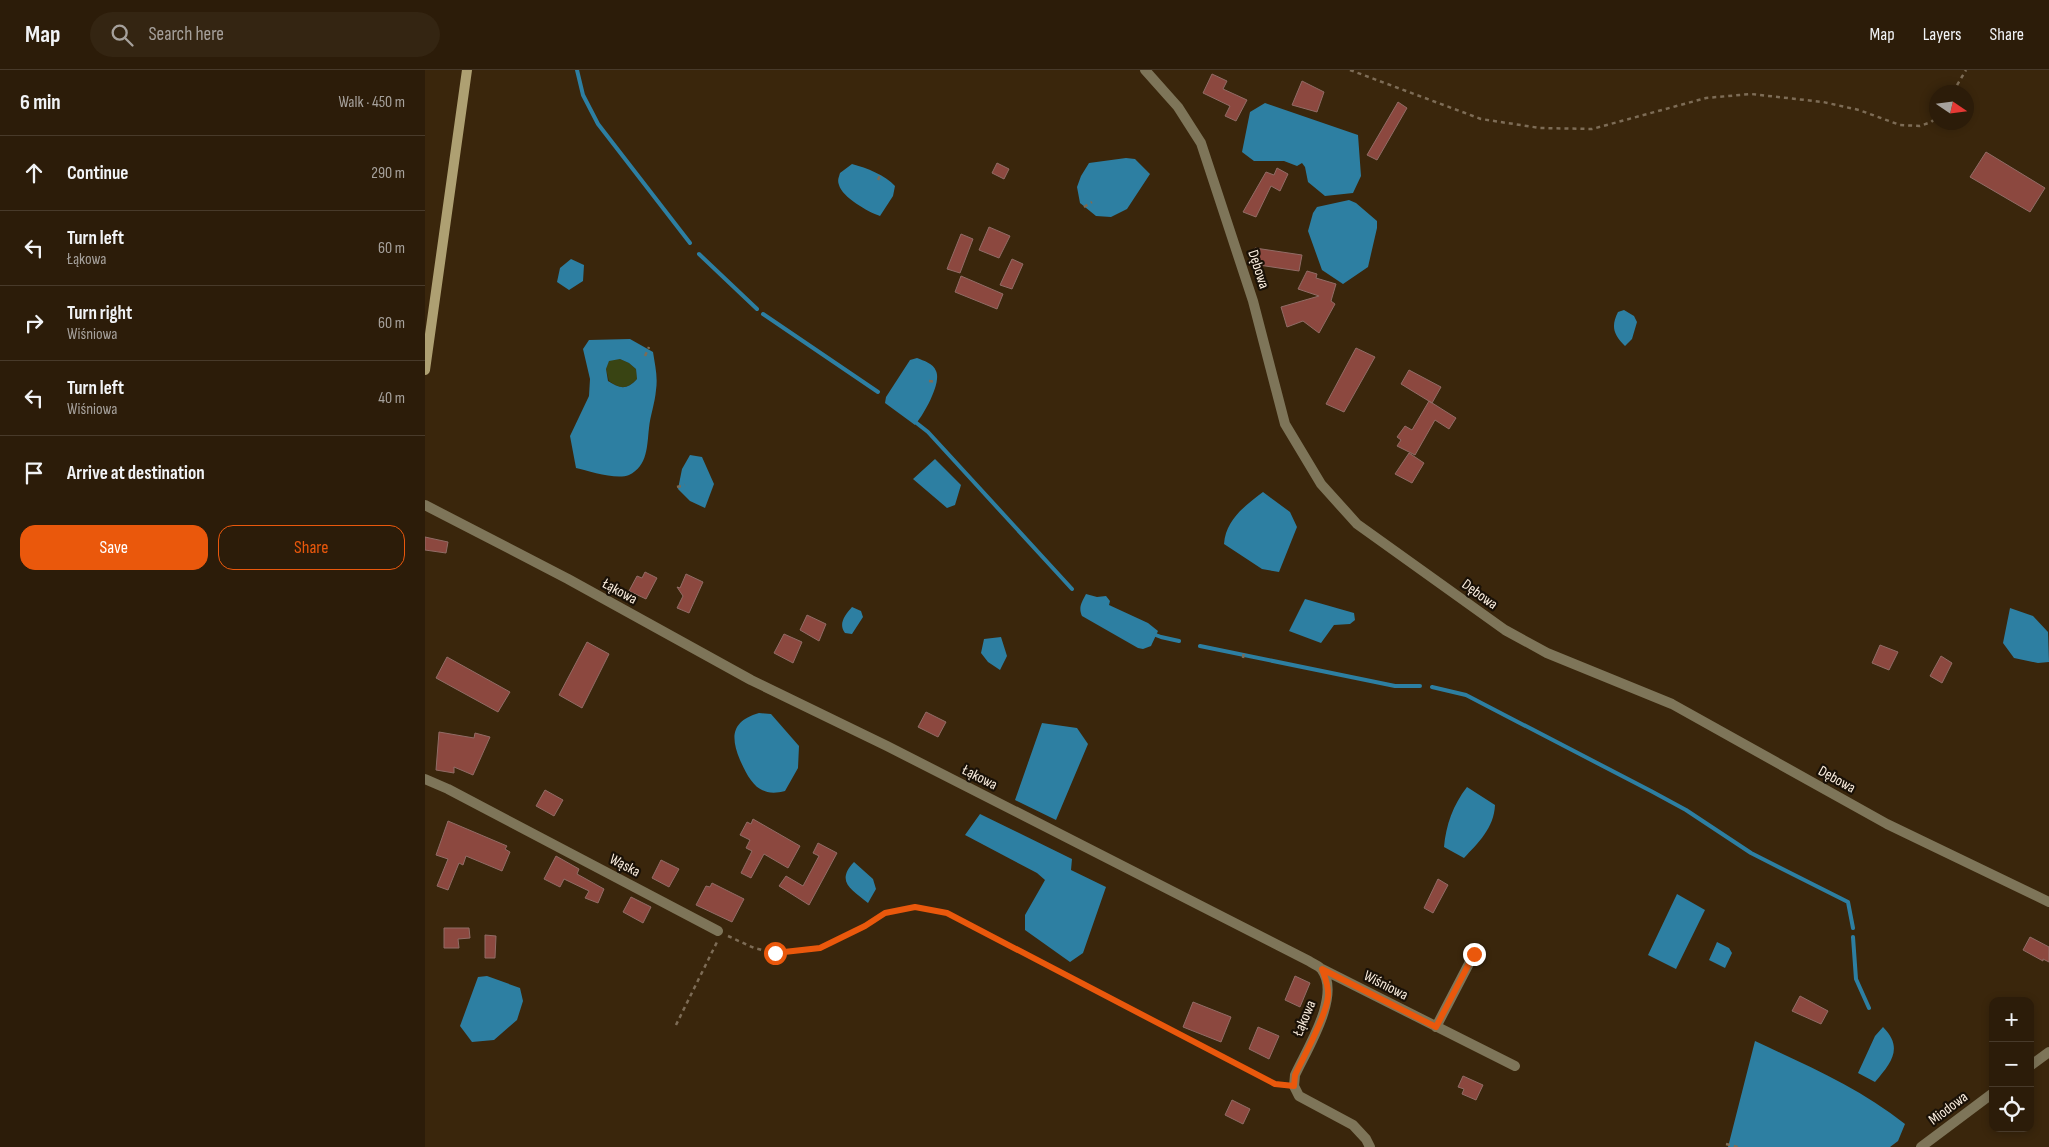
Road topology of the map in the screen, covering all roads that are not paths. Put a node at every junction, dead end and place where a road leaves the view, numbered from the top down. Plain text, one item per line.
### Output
1 (467, 70) edge
2 (1145, 70) edge
3 (425, 370) edge
4 (425, 504) edge
5 (425, 779) edge
6 (2049, 902) edge
7 (718, 930) road end
8 (1474, 954) dead end
9 (1322, 969) junction
10 (1436, 1027) junction
11 (2049, 1052) edge
12 (2034, 1063) edge
13 (1515, 1066) dead end
14 (1989, 1096) edge
15 (1370, 1147) edge
16 (1921, 1147) edge

1 - 3 main road
2 - 6 street, Dębowa
4 - 9 street, Łąkowa
5 - 7 street, Wąska
8 - 10 street
9 - 10 street, Wiśniowa
9 - 15 street, Łąkowa
10 - 13 street, Wiśniowa
11 - 12 street
14 - 16 street, Miodowa

